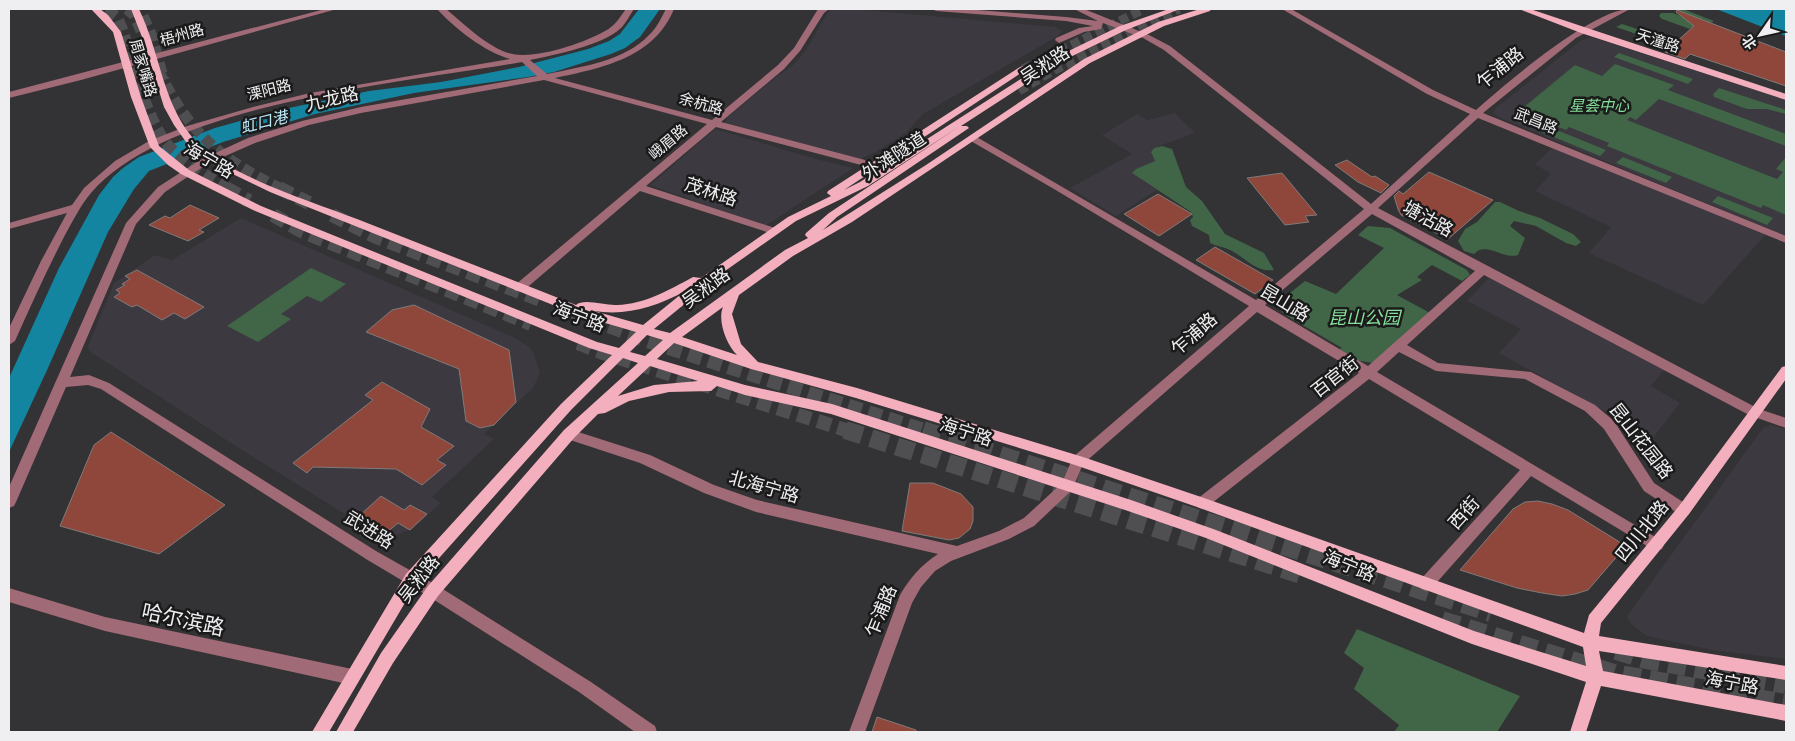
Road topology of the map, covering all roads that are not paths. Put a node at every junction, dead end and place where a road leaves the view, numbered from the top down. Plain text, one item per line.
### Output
1 (95, 9) edge
2 (135, 9) edge
3 (333, 9) edge
4 (441, 9) edge
5 (630, 9) edge
6 (670, 9) edge
7 (825, 9) edge
8 (936, 9) edge
9 (1078, 9) edge
10 (1176, 9) edge
11 (1207, 9) edge
12 (1286, 9) edge
13 (1522, 9) edge
14 (1626, 9) edge
15 (1123, 28) junction
16 (1584, 31) junction
17 (1140, 34) junction
18 (1059, 40) dead end
19 (153, 57) junction
20 (126, 64) junction
21 (535, 69) junction
22 (1023, 69) tunnel mouth
23 (1019, 91) tunnel mouth
24 (9, 95) edge
25 (1786, 97) edge
26 (1477, 114) junction
27 (713, 123) junction
28 (183, 134) junction
29 (972, 138) junction
30 (154, 145) junction
31 (207, 155) junction
32 (860, 162) dead end
33 (185, 172) junction
34 (637, 187) junction
35 (75, 208) junction
36 (1372, 209) junction
37 (810, 210) junction
38 (9, 226) edge
39 (774, 231) junction
40 (1786, 240) edge
41 (789, 253) junction
42 (722, 268) junction
43 (1483, 270) junction
44 (518, 288) junction
45 (734, 292) junction
46 (555, 302) junction
47 (1257, 306) junction
48 (645, 330) junction
49 (672, 338) junction
50 (9, 341) edge
51 (1400, 346) junction
52 (620, 354) junction
53 (647, 361) junction
54 (755, 366) junction
55 (1786, 370) edge
56 (1368, 373) junction
57 (61, 383) junction
58 (745, 390) junction
59 (1754, 412) junction
60 (1786, 424) edge
61 (574, 429) junction
62 (1078, 461) junction
63 (1530, 468) junction
64 (1067, 486) junction
65 (9, 502) edge
66 (1202, 503) junction
67 (1684, 510) junction
68 (1657, 545) junction
69 (956, 552) junction
70 (411, 579) junction
71 (1426, 584) junction
72 (433, 591) junction
73 (9, 596) edge
74 (1590, 642) junction
75 (1786, 673) edge
76 (352, 677) junction
77 (1596, 677) junction
78 (1786, 713) edge
79 (320, 732) edge
80 (344, 732) edge
81 (649, 732) edge
82 (857, 732) edge
83 (1578, 732) edge

1 - 20 main road, 周家嘴路
2 - 19 main road, 周家嘴路
3 - 19 street, 梧州路
4 - 21 street, 余杭路
5 - 21 street, 溧阳路
6 - 21 street, 九龙路
7 - 27 street, 峨眉路
8 - 15 street
9 - 15 street, 塘沽路
10 - 15 main road, 吴淞路
11 - 17 main road, 吴淞路
12 - 26 street, 武昌路
13 - 16 main road, 天潼路
14 - 16 street, 乍浦路
15 - 17 street, 塘沽路
15 - 18 street, 吴淞路
15 - 37 main road, 吴淞路
16 - 25 main road, 天潼路
16 - 26 street, 乍浦路
17 - 29 main road, 吴淞路
17 - 36 street, 塘沽路
19 - 20 street, 梧州路
19 - 28 main road, 周家嘴路
20 - 24 street, 梧州路
20 - 30 main road, 周家嘴路
21 - 27 street, 余杭路
21 - 28 street, 溧阳路
21 - 31 street, 九龙路
22 - 37 main road, 外滩隧道
23 - 41 main road, 外滩隧道
26 - 36 street, 乍浦路
26 - 40 street, 武昌路
27 - 32 street, 余杭路
27 - 34 street, 峨眉路
28 - 30 street, 溧阳路
28 - 31 main road, 海宁路
29 - 41 main road, 吴淞路
29 - 47 street, 昆山路
30 - 33 main road, 海宁路
30 - 35 street, 溧阳路
31 - 33 street, 九龙路
31 - 44 main road, 海宁路
33 - 52 main road, 海宁路
33 - 57 street, 九龙路
34 - 39 street, 茂林路
34 - 44 street, 峨眉路
35 - 38 street
35 - 50 street, 溧阳路
36 - 43 street, 塘沽路
36 - 47 street, 乍浦路
37 - 39 main road, 吴淞路
39 - 42 main road, 吴淞路
41 - 45 main road, 吴淞路
42 - 46 main road
42 - 48 main road, 吴淞路
43 - 51 street, 百官街
43 - 59 street, 塘沽路
44 - 46 main road, 海宁路
45 - 49 main road, 吴淞路
45 - 54 main road
46 - 48 main road, 海宁路
47 - 56 street, 昆山路
47 - 62 street, 乍浦路
48 - 49 main road, 海宁路
48 - 52 main road, 吴淞路
49 - 53 main road, 吴淞路
49 - 54 main road, 海宁路
51 - 56 street, 百官街
51 - 67 street, 昆山花园路
52 - 53 main road, 海宁路
52 - 70 main road, 吴淞路
53 - 58 main road, 海宁路
53 - 61 main road, 吴淞路
54 - 62 main road, 海宁路
55 - 59 main road, 四川北路
56 - 63 street, 昆山路
56 - 66 street, 百官街
57 - 65 street, 九龙路
57 - 70 street, 武进路
58 - 61 main road
58 - 64 main road, 海宁路
59 - 60 street, 塘沽路
59 - 67 main road, 四川北路
61 - 69 street, 北海宁路
61 - 72 main road, 吴淞路
62 - 64 street, 乍浦路
62 - 66 main road, 海宁路
63 - 68 street, 昆山路
63 - 71 street, 西街
64 - 69 street, 乍浦路
64 - 77 main road, 海宁路
66 - 71 main road, 海宁路
67 - 68 main road, 四川北路
68 - 74 main road, 四川北路
69 - 82 street, 乍浦路
70 - 72 street, 武进路
70 - 76 main road, 吴淞路
71 - 74 main road, 海宁路
72 - 80 main road, 吴淞路
72 - 81 street, 武进路
73 - 76 street, 哈尔滨路
74 - 75 main road, 海宁路
74 - 77 main road, 四川北路
76 - 79 main road, 吴淞路
77 - 78 main road, 海宁路
77 - 83 main road, 四川北路

